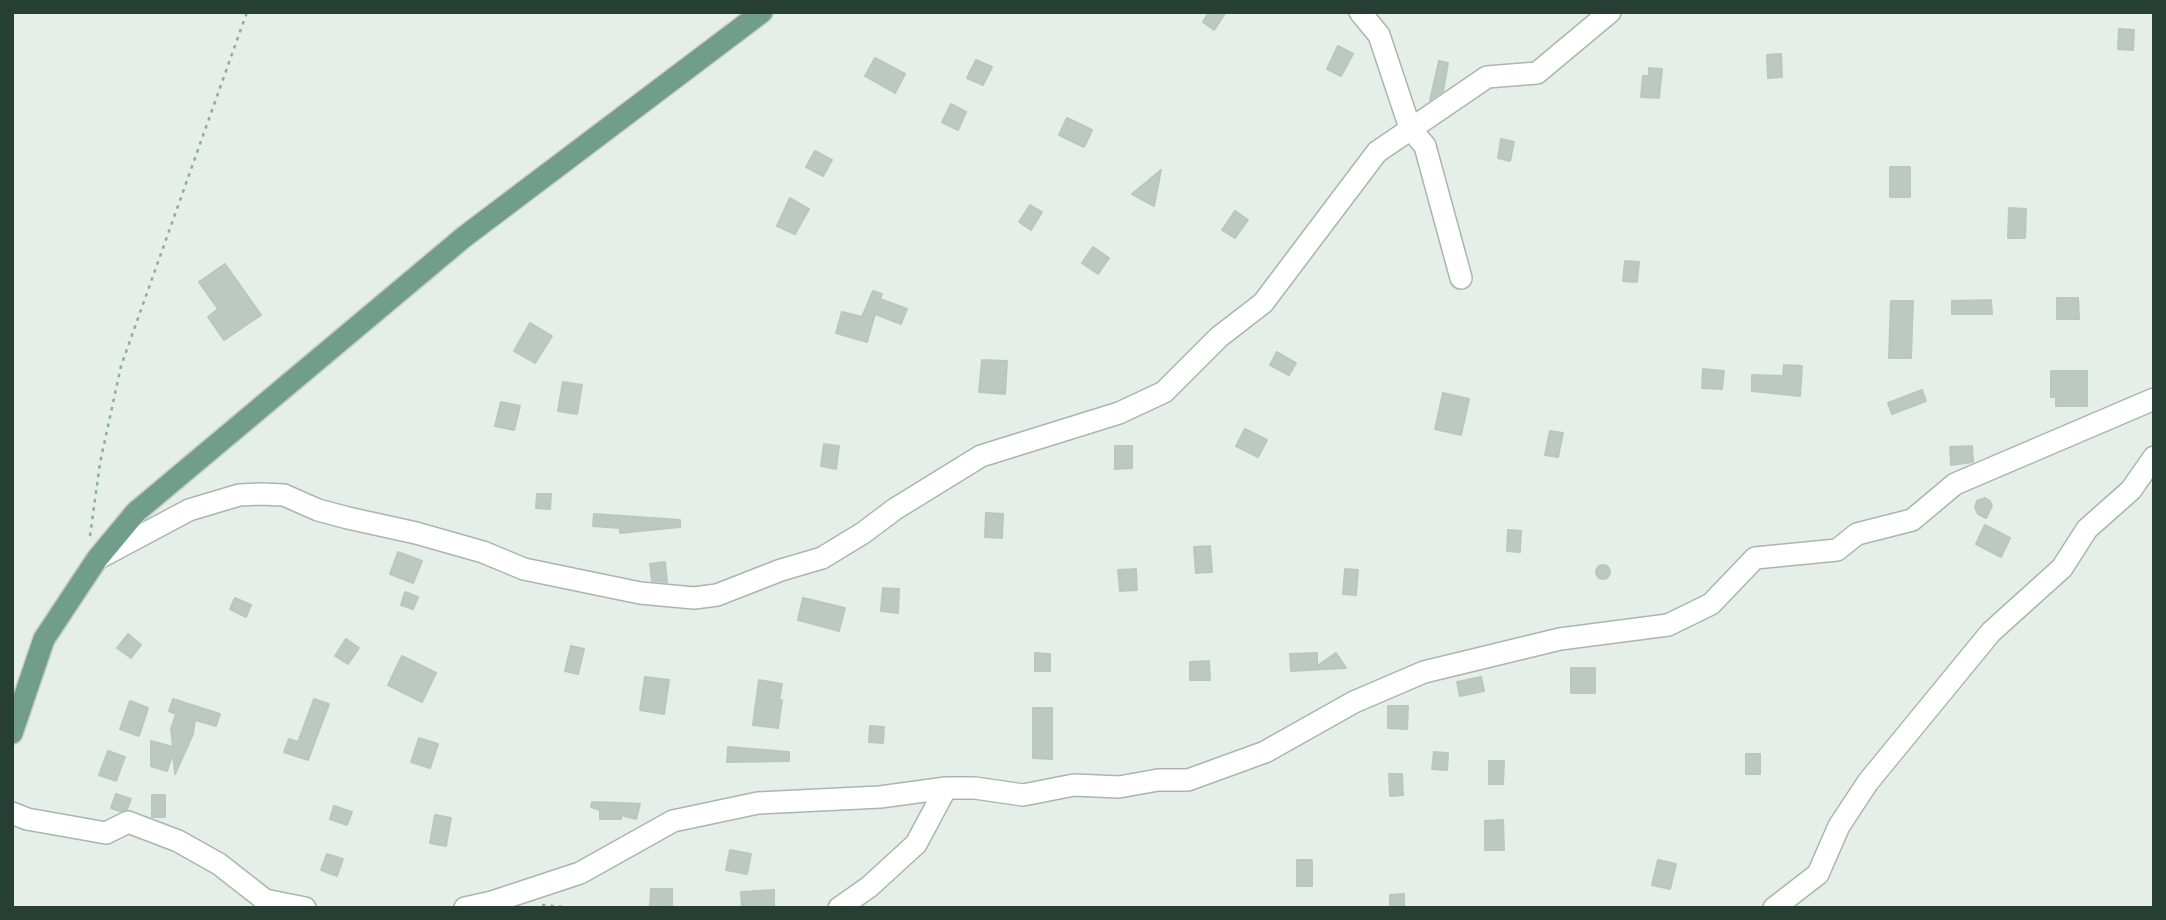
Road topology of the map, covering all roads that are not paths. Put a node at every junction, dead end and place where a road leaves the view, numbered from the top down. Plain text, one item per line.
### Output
1 (762, 12) edge
2 (1360, 12) edge
3 (1611, 12) edge
4 (1410, 128) junction
5 (1461, 278) dead end
6 (2154, 399) edge
7 (2154, 457) edge
8 (97, 559) junction
9 (12, 733) edge
10 (946, 788) junction
11 (12, 813) edge
12 (305, 908) edge
13 (465, 908) edge
14 (839, 908) edge
15 (1774, 908) edge

1 - 8 main road
2 - 4 street
3 - 4 street
4 - 5 street
4 - 8 street
6 - 10 street
7 - 15 street
8 - 9 main road
10 - 13 street
10 - 14 street
11 - 12 street

